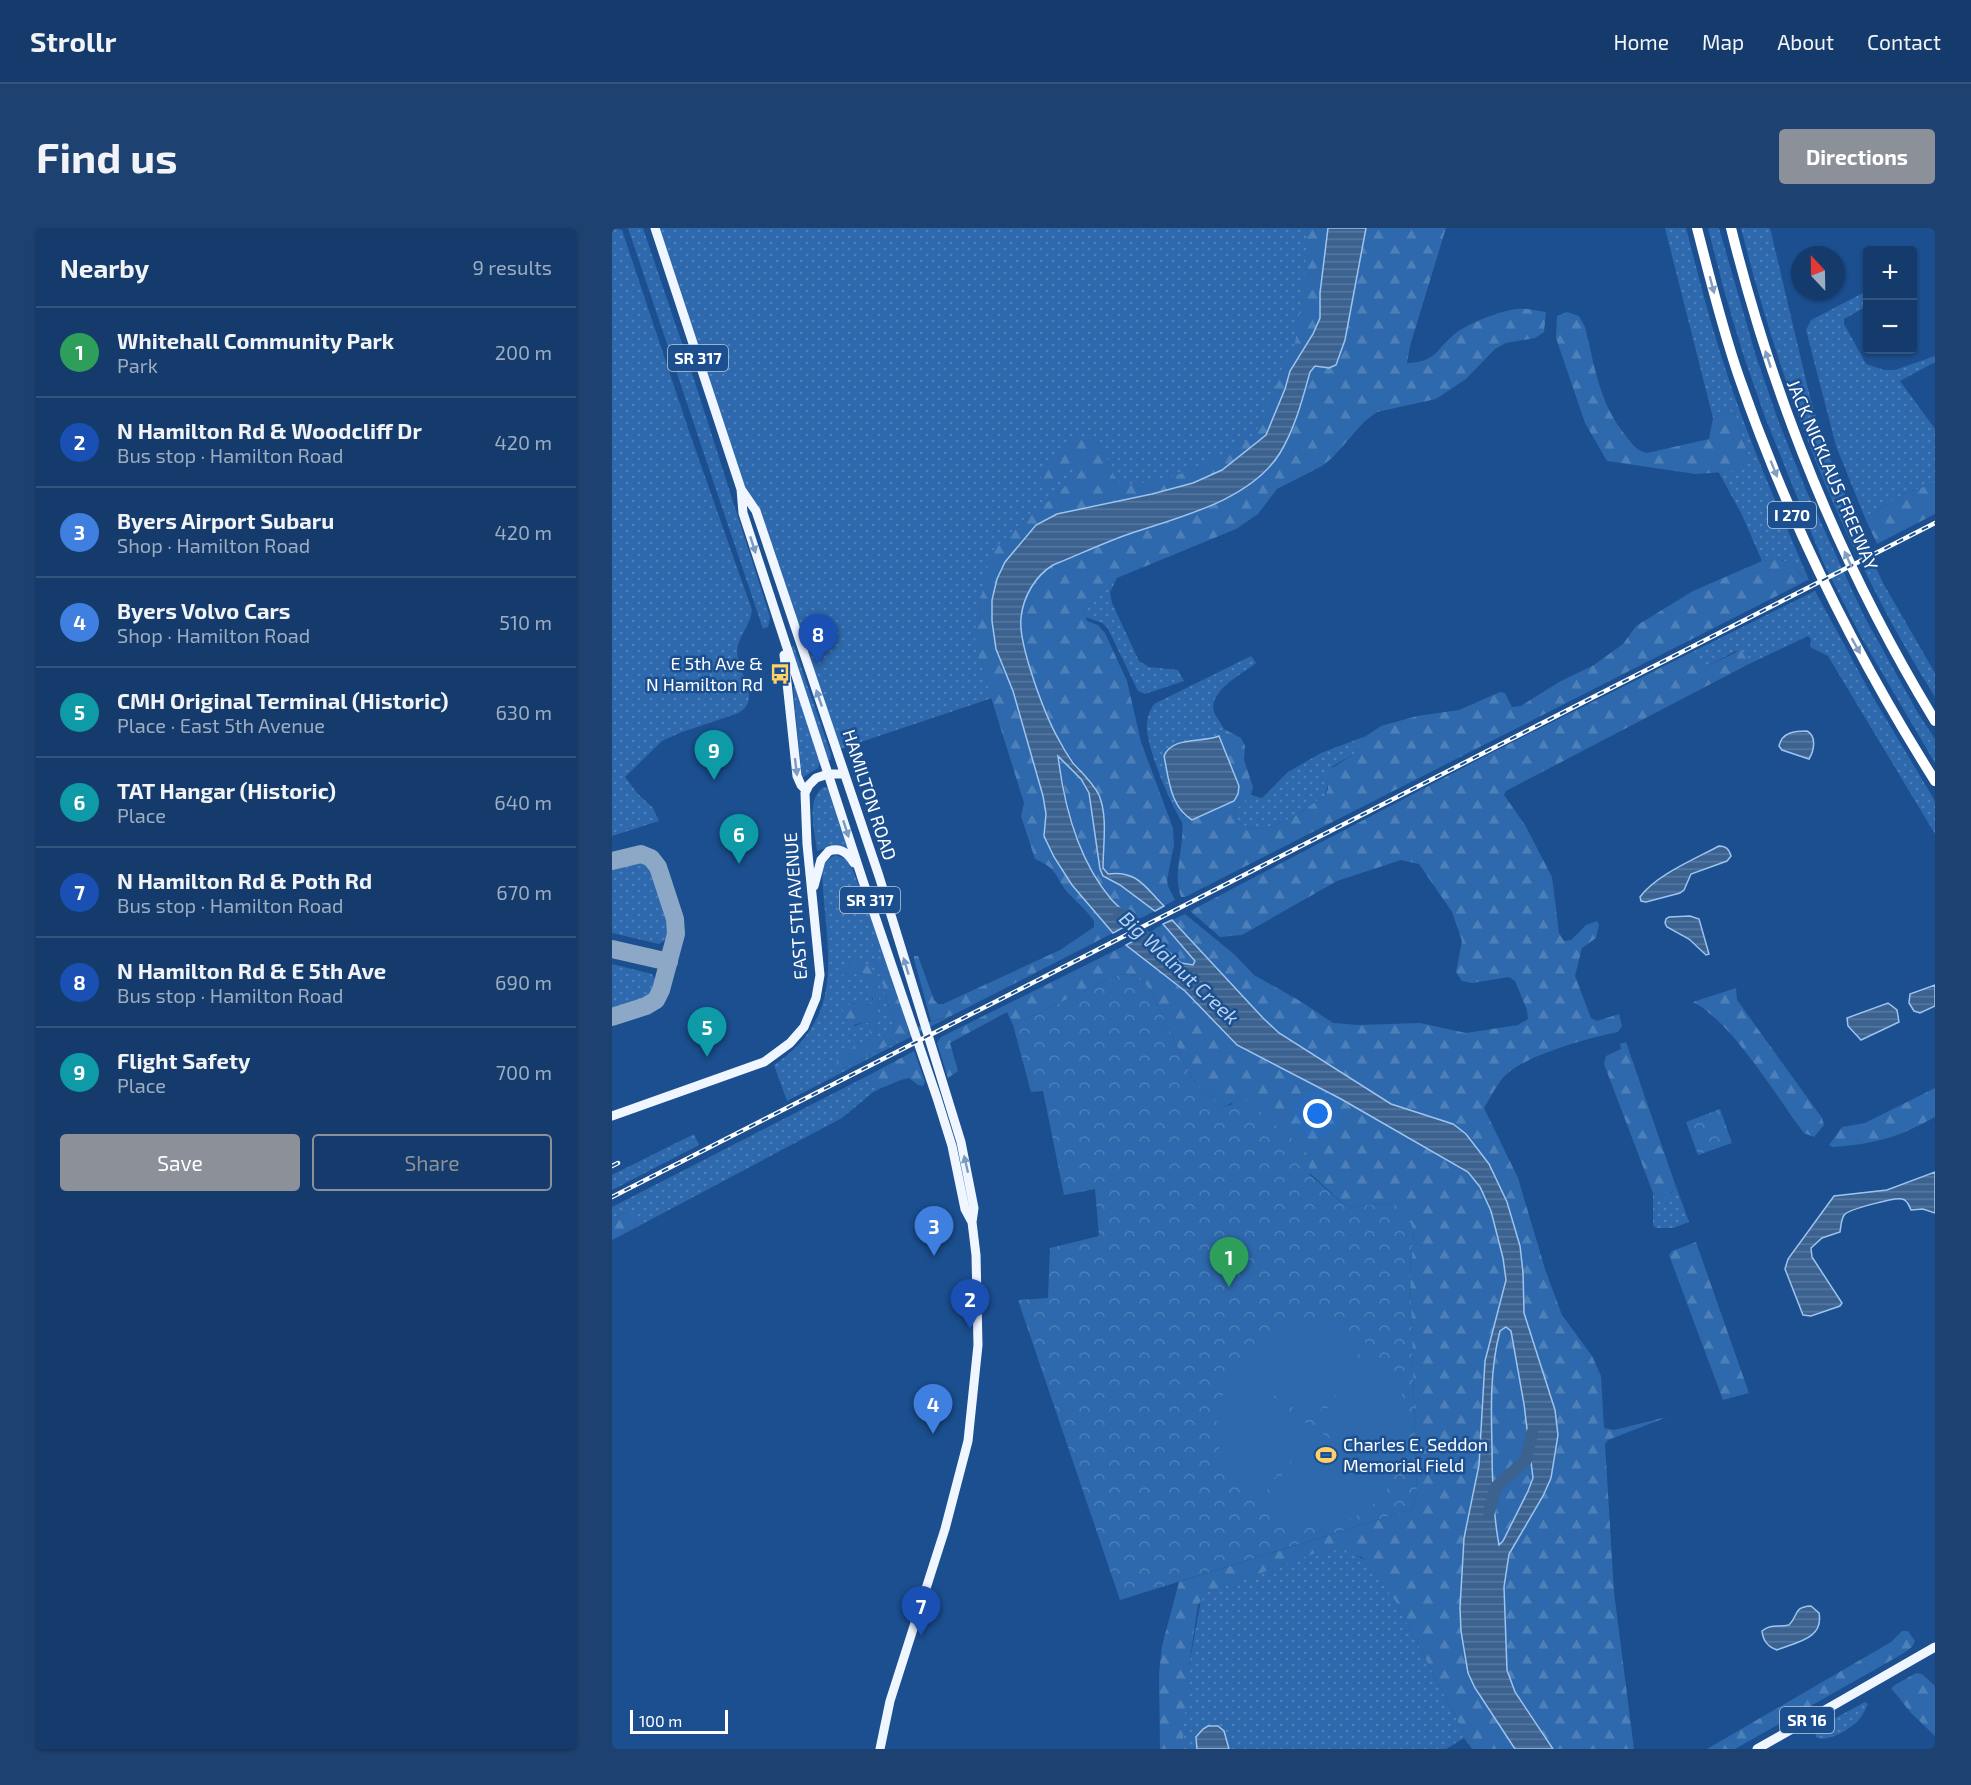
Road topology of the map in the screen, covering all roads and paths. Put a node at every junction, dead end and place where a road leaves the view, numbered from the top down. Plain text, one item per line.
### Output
1 (655, 228) edge
2 (1698, 228) edge
3 (1731, 228) edge
4 (741, 489) junction
5 (782, 635) junction
6 (1924, 704) junction
7 (1935, 714) edge
8 (1935, 721) edge
9 (828, 774) junction
10 (844, 774) junction
11 (1935, 781) edge
12 (806, 790) junction
13 (863, 881) junction
14 (812, 892) junction
15 (647, 1104) junction
16 (612, 1111) edge
17 (612, 1116) edge
18 (972, 1222) junction
19 (1935, 1647) edge
20 (880, 1749) edge
21 (1757, 1749) edge

1 - 4 main road, HAMILTON ROAD / SR 317
2 -> 11 highway, I 270
6 -> 3 highway, JACK NICKLAUS FREEWAY / I 270
4 -> 5 main road, HAMILTON ROAD / SR 317
10 -> 4 main road, HAMILTON ROAD / SR 317
5 - 9 main road, HAMILTON ROAD / SR 317
5 -> 12 main road
6 - 7 highway
6 - 8 highway, JACK NICKLAUS FREEWAY / I 270
9 - 10 main road
9 - 12 main road
9 -> 13 main road, HAMILTON ROAD / SR 317
18 -> 10 main road, HAMILTON ROAD / SR 317
12 - 14 main road, EAST 5TH AVENUE
13 - 14 main road
13 - 18 main road, HAMILTON ROAD / SR 317
14 - 15 main road, EAST 5TH AVENUE
15 - 16 main road, EAST 5TH AVENUE
15 - 17 main road, EAST 5TH AVENUE
18 - 20 main road, HAMILTON ROAD / SR 317
19 - 21 main road, SR 16

